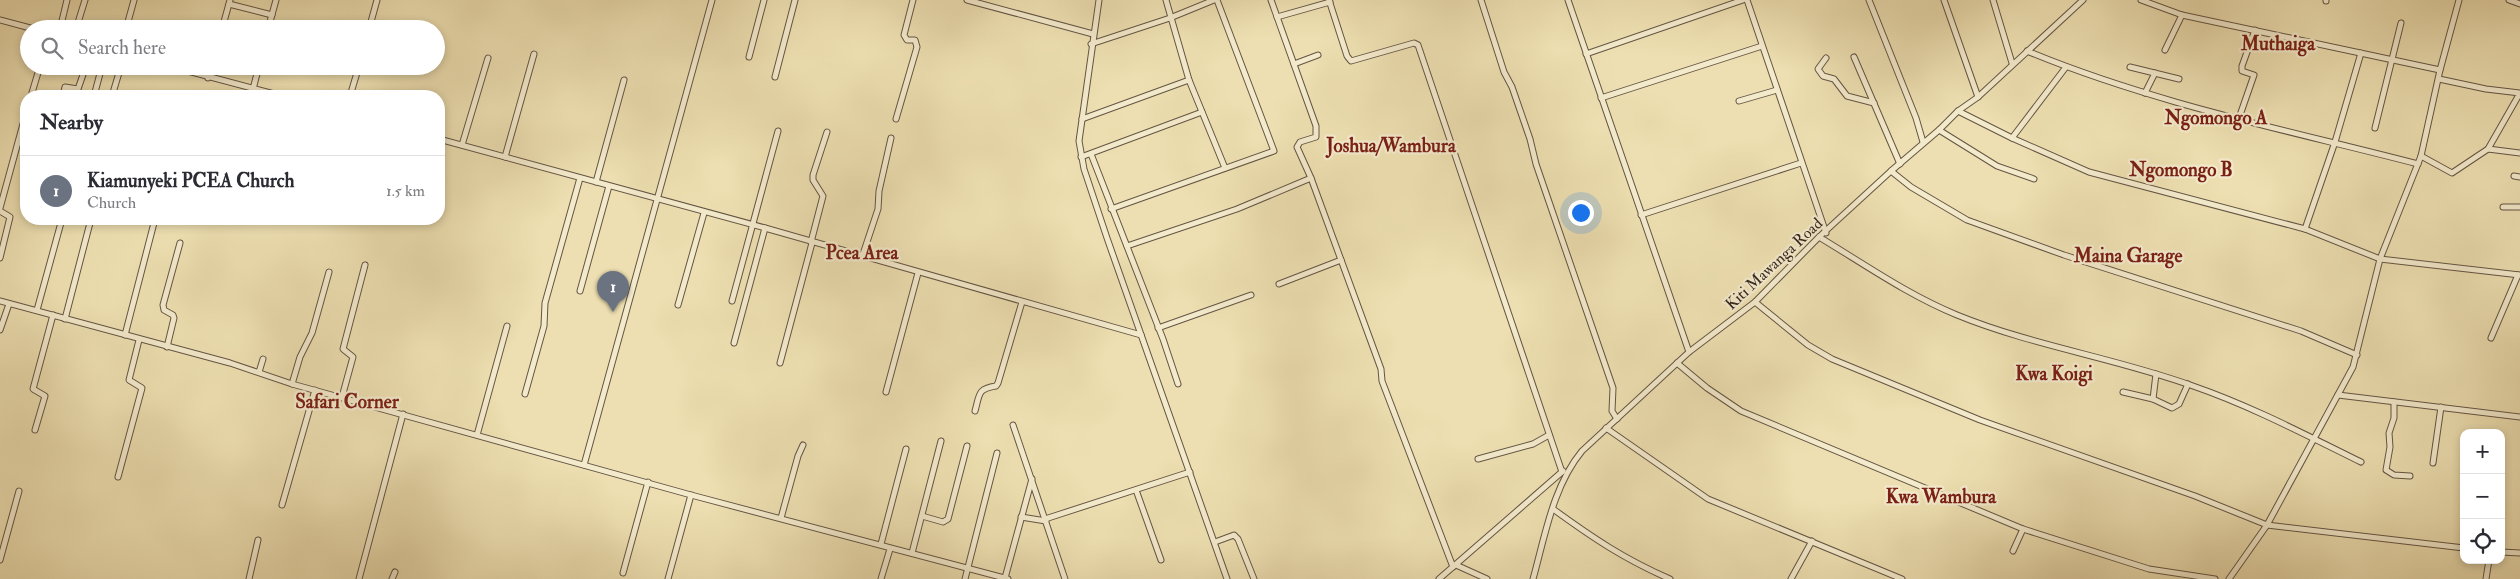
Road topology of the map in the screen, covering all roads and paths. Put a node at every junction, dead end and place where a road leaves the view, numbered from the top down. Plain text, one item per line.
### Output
1 (67, 0) edge
2 (85, 0) edge
3 (134, 0) edge
4 (276, 0) edge
5 (378, 0) edge
6 (712, 0) edge
7 (764, 0) edge
8 (795, 0) edge
9 (913, 0) edge
10 (967, 0) edge
11 (1099, 0) edge
12 (1166, 0) edge
13 (1215, 0) edge
14 (1271, 0) edge
15 (1481, 0) edge
16 (1568, 0) edge
17 (1743, 0) edge
18 (1747, 0) edge
19 (1869, 0) edge
20 (1944, 0) edge
21 (1993, 0) edge
22 (2141, 0) edge
23 (2459, 0) edge
24 (2509, 0) edge
25 (975, 1) edge
26 (1330, 1) edge
27 (2080, 1) edge
28 (229, 2) edge
29 (2520, 4) edge
30 (272, 15) junction
31 (2182, 15) junction
32 (1277, 17) junction
33 (1170, 18) junction
34 (0, 20) edge
35 (62, 20) edge
36 (79, 20) edge
37 (128, 20) edge
38 (224, 20) edge
39 (271, 20) edge
40 (372, 20) edge
41 (2401, 23) dead end
42 (20, 25) edge
43 (2255, 30) junction
44 (1093, 34) junction
45 (1091, 44) junction
46 (1762, 46) junction
47 (2165, 50) dead end
48 (2027, 51) junction
49 (2361, 53) junction
50 (534, 54) dead end
51 (1586, 54) junction
52 (1318, 55) dead end
53 (749, 57) dead end
54 (1854, 57) dead end
55 (488, 58) dead end
56 (1826, 58) dead end
57 (2390, 60) junction
58 (2012, 63) junction
59 (1294, 64) junction
60 (2066, 67) junction
61 (2130, 67) dead end
62 (2440, 70) junction
63 (2155, 73) junction
64 (37, 75) edge
65 (83, 75) edge
66 (100, 75) edge
67 (118, 75) edge
68 (198, 75) edge
69 (209, 75) edge
70 (257, 75) edge
71 (356, 75) edge
72 (775, 77) dead end
73 (208, 78) junction
74 (2179, 79) dead end
75 (2439, 79) junction
76 (624, 80) dead end
77 (1189, 80) junction
78 (253, 89) junction
79 (33, 90) edge
80 (64, 90) edge
81 (96, 90) edge
82 (114, 90) edge
83 (257, 90) edge
84 (352, 90) edge
85 (1777, 90) junction
86 (2144, 93) junction
87 (1978, 97) junction
88 (1601, 98) junction
89 (1740, 101) dead end
90 (1874, 103) junction
91 (1958, 111) junction
92 (1202, 112) junction
93 (2239, 118) junction
94 (1082, 119) junction
95 (896, 120) dead end
96 (2375, 128) dead end
97 (1939, 130) junction
98 (778, 131) dead end
99 (827, 132) dead end
100 (20, 135) edge
101 (891, 138) dead end
102 (2012, 138) junction
103 (445, 141) edge
104 (1923, 142) junction
105 (2335, 142) junction
106 (462, 145) junction
107 (2488, 149) junction
108 (2520, 153) edge
109 (1090, 154) junction
110 (1081, 156) junction
111 (2422, 156) junction
112 (505, 157) junction
113 (1801, 162) junction
114 (1900, 164) junction
115 (2418, 164) junction
116 (1225, 168) junction
117 (1891, 171) junction
118 (580, 178) junction
119 (1311, 178) junction
120 (2034, 179) dead end
121 (596, 182) junction
122 (609, 186) junction
123 (657, 200) junction
124 (2503, 207) dead end
125 (2520, 207) edge
126 (0, 209) edge
127 (1111, 209) junction
128 (704, 213) junction
129 (1641, 215) junction
130 (60, 225) edge
131 (89, 225) edge
132 (153, 225) edge
133 (752, 226) junction
134 (766, 228) junction
135 (2305, 229) junction
136 (1826, 233) junction
137 (1819, 237) junction
138 (812, 242) junction
139 (180, 243) dead end
140 (1127, 246) junction
141 (862, 257) junction
142 (0, 258) edge
143 (2380, 259) junction
144 (1341, 260) junction
145 (365, 265) dead end
146 (329, 272) dead end
147 (918, 272) junction
148 (2519, 275) edge
149 (1278, 284) dead end
150 (580, 291) dead end
151 (1251, 294) dead end
152 (0, 301) edge
153 (732, 301) dead end
154 (1022, 302) junction
155 (1755, 302) junction
156 (9, 304) junction
157 (678, 305) dead end
158 (37, 310) junction
159 (53, 315) junction
160 (65, 319) junction
161 (507, 326) dead end
162 (1158, 328) junction
163 (0, 330) edge
164 (1141, 335) junction
165 (125, 336) junction
166 (2491, 338) dead end
167 (139, 340) junction
168 (734, 343) dead end
169 (167, 347) junction
170 (1690, 352) junction
171 (2357, 356) junction
172 (263, 359) dead end
173 (780, 363) dead end
174 (1677, 363) junction
175 (259, 372) junction
176 (2156, 374) junction
177 (292, 384) junction
178 (1178, 384) dead end
179 (2188, 384) junction
180 (315, 390) junction
181 (886, 392) dead end
182 (2123, 392) dead end
183 (525, 394) dead end
184 (2338, 396) junction
185 (342, 397) junction
186 (2153, 399) junction
187 (2394, 402) junction
188 (2441, 407) junction
189 (975, 411) dead end
190 (403, 414) junction
191 (2520, 417) edge
192 (1617, 418) junction
193 (1013, 425) dead end
194 (1606, 428) junction
195 (35, 430) dead end
196 (478, 435) junction
197 (1549, 435) junction
198 (2314, 437) junction
199 (941, 441) dead end
200 (803, 445) dead end
201 (967, 446) dead end
202 (906, 449) dead end
203 (997, 453) dead end
204 (1478, 459) dead end
205 (2361, 462) dead end
206 (1572, 463) junction
207 (2433, 463) dead end
208 (584, 465) junction
209 (1190, 472) junction
210 (1562, 472) junction
211 (2410, 476) dead end
212 (118, 477) dead end
213 (1032, 479) junction
214 (648, 482) junction
215 (1136, 490) junction
216 (19, 491) dead end
217 (691, 495) junction
218 (282, 505) dead end
219 (1553, 509) junction
220 (922, 516) junction
221 (1021, 517) junction
222 (781, 518) junction
223 (1046, 520) junction
224 (2267, 525) junction
225 (2023, 529) junction
226 (258, 540) dead end
227 (1812, 541) junction
228 (1215, 542) junction
229 (881, 544) junction
230 (2460, 548) edge
231 (890, 549) junction
232 (2013, 552) dead end
233 (2505, 552) edge
234 (2520, 553) edge
235 (912, 554) junction
236 (0, 560) edge
237 (1161, 560) dead end
238 (2488, 564) edge
239 (1455, 566) junction
240 (968, 568) junction
241 (395, 572) dead end
242 (623, 573) dead end
243 (997, 578) edge
244 (249, 579) edge
245 (359, 579) edge
246 (392, 579) edge
247 (668, 579) edge
248 (881, 579) edge
249 (965, 579) edge
250 (1007, 579) edge
251 (1066, 579) edge
252 (1227, 579) edge
253 (1254, 579) edge
254 (1439, 579) edge
255 (1487, 579) edge
256 (1533, 579) edge
257 (1670, 579) edge
258 (1791, 579) edge
259 (1902, 579) edge
260 (2215, 579) edge
261 (2229, 579) edge
262 (2486, 579) edge

1 - 35 street
2 - 36 street
3 - 37 street
4 - 30 street
5 - 40 street
6 - 123 street
7 - 53 street
8 - 72 street
9 - 95 street
10 - 25 street
11 - 44 street
12 - 33 street
13 - 33 street
13 - 116 street
14 - 32 street
15 - 192 street
16 - 51 street
17 - 51 street
18 - 46 street
19 - 104 street
20 - 87 street
21 - 58 street
22 - 31 street
23 - 62 street
24 - 29 street
25 - 44 street
26 - 32 street
26 - 197 street
27 - 48 street, Kiti Mawanga Road
28 - 30 street
28 - 38 street
30 - 39 street
31 - 43 street
31 - 47 street
32 - 59 street
33 - 45 street
33 - 77 street
34 - 42 street
41 - 57 street
43 - 49 street
43 - 93 street
44 - 45 street
45 - 94 street
46 - 85 street
46 - 88 street
48 - 58 street, Kiti Mawanga Road
48 - 60 street
49 - 57 street
49 - 105 street
50 - 112 street
51 - 88 street
52 - 59 street
54 - 90 street
55 - 106 street
56 - 90 street
57 - 62 street
57 - 96 street
58 - 87 street, Kiti Mawanga Road
59 - 119 street
60 - 86 street
60 - 102 street
61 - 63 street
62 - 75 street
63 - 74 street
63 - 86 street
64 - 79 street
65 - 80 street
66 - 81 street
67 - 82 street
68 - 73 street
69 - 73 street
70 - 78 street
71 - 84 street
73 - 78 street
75 - 107 street
75 - 111 street
76 - 121 street
77 - 92 street
77 - 94 street
78 - 83 street
85 - 89 street
85 - 113 street
86 - 93 street
87 - 91 street, Kiti Mawanga Road
88 - 129 street
90 - 114 street
91 - 97 street, Kiti Mawanga Road
91 - 102 street
92 - 109 street
92 - 116 street
93 - 105 street
94 - 110 street
97 - 104 street, Kiti Mawanga Road
97 - 120 street
98 - 133 street
99 - 138 street
100 - 126 street
101 - 141 street
102 - 135 street
103 - 106 street
104 - 114 street, Kiti Mawanga Road
105 - 115 street
105 - 135 street
106 - 112 street
107 - 108 street
107 - 111 street
109 - 110 street
109 - 127 street
110 - 164 street
111 - 115 street
112 - 118 street
113 - 129 street
113 - 136 street
114 - 117 street, Kiti Mawanga Road
115 - 143 street
116 - 127 street
117 - 136 street, Kiti Mawanga Road
117 - 171 street
118 - 121 street
118 - 183 street
119 - 140 street
119 - 144 street
121 - 122 street
122 - 123 street
122 - 150 street
123 - 128 street
123 - 208 street
124 - 125 street
126 - 142 street
127 - 140 street
128 - 133 street
128 - 157 street
129 - 170 street
130 - 158 street
131 - 160 street
132 - 165 street
133 - 134 street
133 - 153 street
134 - 138 street
134 - 168 street
135 - 143 street
136 - 137 street, Kiti Mawanga Road
137 - 155 street, Kiti Mawanga Road
137 - 176 street
138 - 141 street
138 - 173 street
139 - 169 street
140 - 162 street
141 - 147 street
143 - 148 street
143 - 171 street
144 - 149 street
144 - 239 street
145 - 185 street
146 - 177 street
147 - 154 street
147 - 181 street
148 - 166 street
151 - 162 street
152 - 156 street
154 - 164 street
154 - 189 street
155 - 170 street, Kiti Mawanga Road
155 - 224 street
156 - 158 street
156 - 163 street
158 - 159 street
159 - 160 street
159 - 195 street
160 - 165 street
161 - 196 street
162 - 178 street
164 - 209 street
165 - 167 street
167 - 169 street
167 - 212 street
169 - 175 street
170 - 174 street, Kiti Mawanga Road
171 - 184 street
172 - 175 street
174 - 192 street, Kiti Mawanga Road
174 - 225 street
175 - 177 street
176 - 179 street
176 - 186 street
177 - 180 street
179 - 186 street
179 - 198 street
180 - 185 street
180 - 218 street
182 - 186 street
184 - 187 street
184 - 198 street
185 - 190 street
187 - 188 street
187 - 211 street
188 - 191 street
188 - 207 street
190 - 196 street
190 - 245 street
192 - 194 street, Kiti Mawanga Road
193 - 213 street
194 - 206 street, Kiti Mawanga Road
194 - 227 street
196 - 208 street
197 - 204 street
197 - 210 street
198 - 205 street
198 - 224 street
199 - 220 street
200 - 222 street
201 - 220 street
202 - 229 street
203 - 240 street
206 - 210 street
206 - 219 street, Kiti Mawanga Road
208 - 214 street
209 - 215 street
209 - 228 street
210 - 239 street
213 - 221 street
213 - 223 street
214 - 217 street
214 - 242 street
215 - 223 street
215 - 237 street
216 - 236 street
217 - 222 street
217 - 247 street
219 - 256 street, Kiti Mawanga Road
219 - 257 street
220 - 235 street
221 - 223 street
221 - 250 street
222 - 229 street
223 - 251 street
224 - 230 street
224 - 261 street
225 - 232 street
225 - 260 street
226 - 244 street
227 - 258 street
227 - 259 street
228 - 252 street
228 - 253 street
229 - 231 street
231 - 235 street
231 - 248 street
233 - 234 street
235 - 240 street
238 - 262 street
239 - 254 street
239 - 255 street
240 - 243 street
240 - 249 street
241 - 246 street
243 - 250 street

